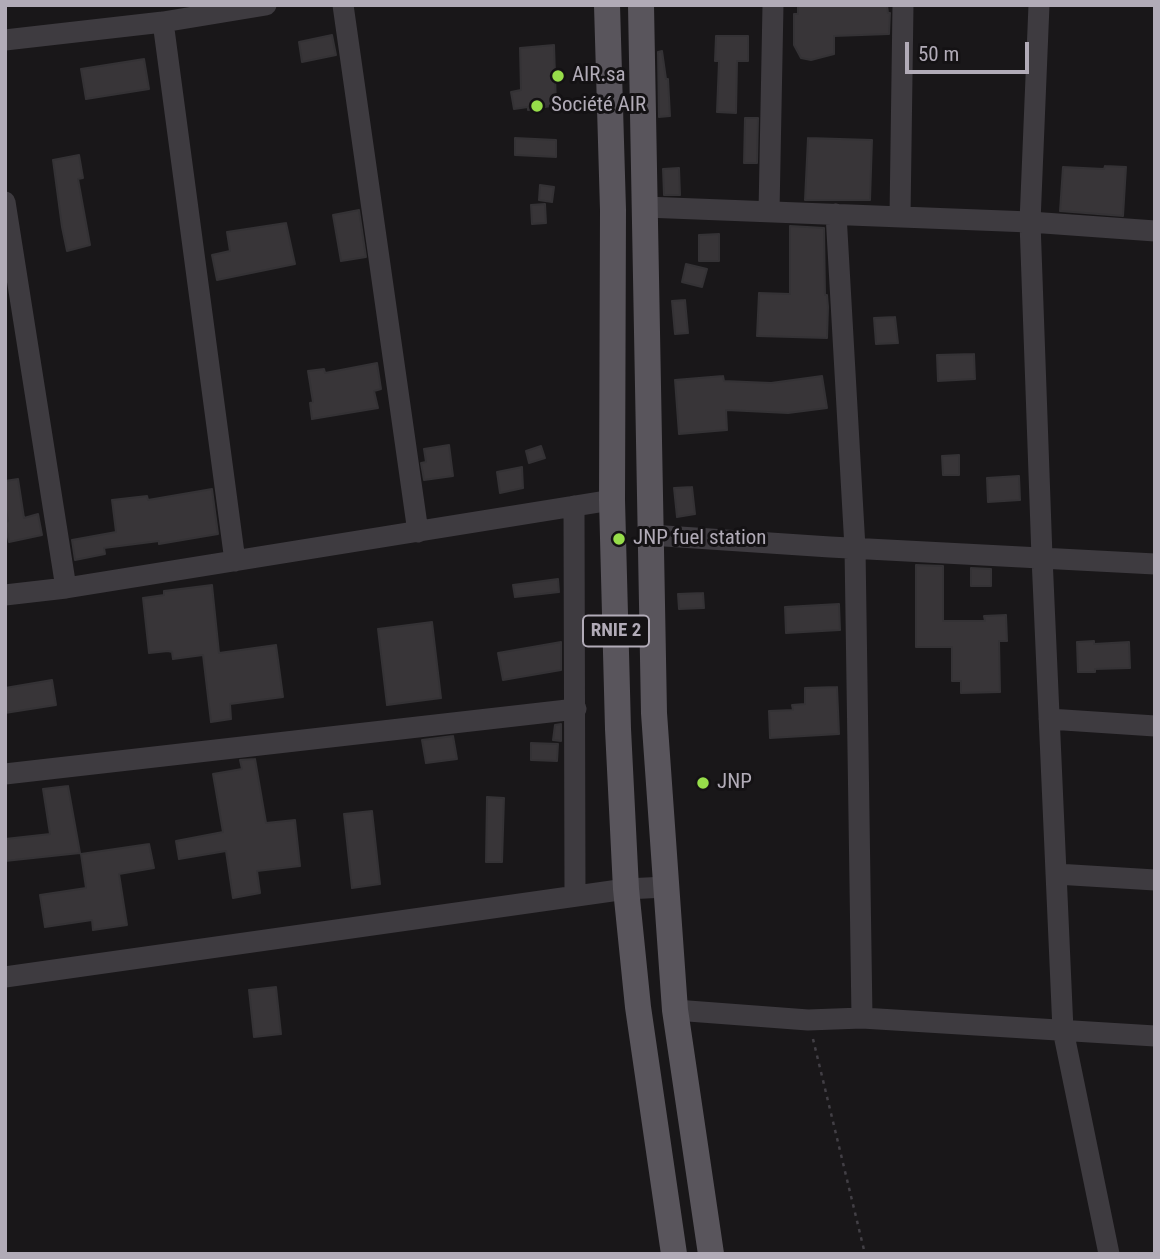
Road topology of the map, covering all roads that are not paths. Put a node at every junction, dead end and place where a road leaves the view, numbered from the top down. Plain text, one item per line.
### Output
1 (266, 5) edge
2 (343, 5) edge
3 (607, 5) edge
4 (641, 5) edge
5 (773, 5) edge
6 (903, 5) edge
7 (1039, 5) edge
8 (234, 7) edge
9 (163, 22) junction
10 (5, 40) edge
11 (5, 202) edge
12 (645, 207) junction
13 (769, 212) junction
14 (836, 214) junction
15 (900, 217) junction
16 (1030, 222) junction
17 (1155, 231) edge
18 (612, 500) junction
19 (574, 506) junction
20 (418, 531) junction
21 (650, 535) junction
22 (855, 548) junction
23 (1042, 557) junction
24 (235, 561) junction
25 (1155, 564) edge
26 (65, 588) junction
27 (5, 595) edge
28 (576, 709) junction
29 (1049, 719) junction
30 (1155, 726) edge
31 (5, 774) edge
32 (1056, 874) junction
33 (1155, 880) edge
34 (666, 887) junction
35 (626, 889) junction
36 (575, 896) junction
37 (5, 977) edge
38 (675, 1010) junction
39 (862, 1018) junction
40 (1063, 1030) junction
41 (1155, 1036) edge
42 (674, 1254) edge
43 (711, 1254) edge
44 (1109, 1254) edge

1 - 8 street
2 - 20 street
3 - 18 main road, RNIE 2
4 - 12 main road, RNIE 2
5 - 13 street
6 - 15 street
7 - 16 street
8 - 9 street
9 - 10 street
9 - 24 street
11 - 26 street
12 - 13 street
12 - 21 main road, RNIE 2
13 - 14 street
14 - 15 street
14 - 22 street
15 - 16 street
16 - 17 street
16 - 23 street
18 - 19 street
18 - 35 main road, RNIE 2
19 - 20 street
19 - 28 street
20 - 24 street
21 - 22 street
21 - 34 main road, RNIE 2
22 - 23 street
22 - 39 street
23 - 25 street
23 - 29 street
24 - 26 street
26 - 27 street
28 - 31 street
28 - 36 street
29 - 30 street
29 - 32 street
32 - 33 street
32 - 40 street
34 - 35 street
34 - 38 main road, RNIE 2
35 - 36 street
35 - 42 main road, RNIE 2
36 - 37 street
38 - 39 street
38 - 43 main road, RNIE 2
39 - 40 street
40 - 41 street
40 - 44 street

